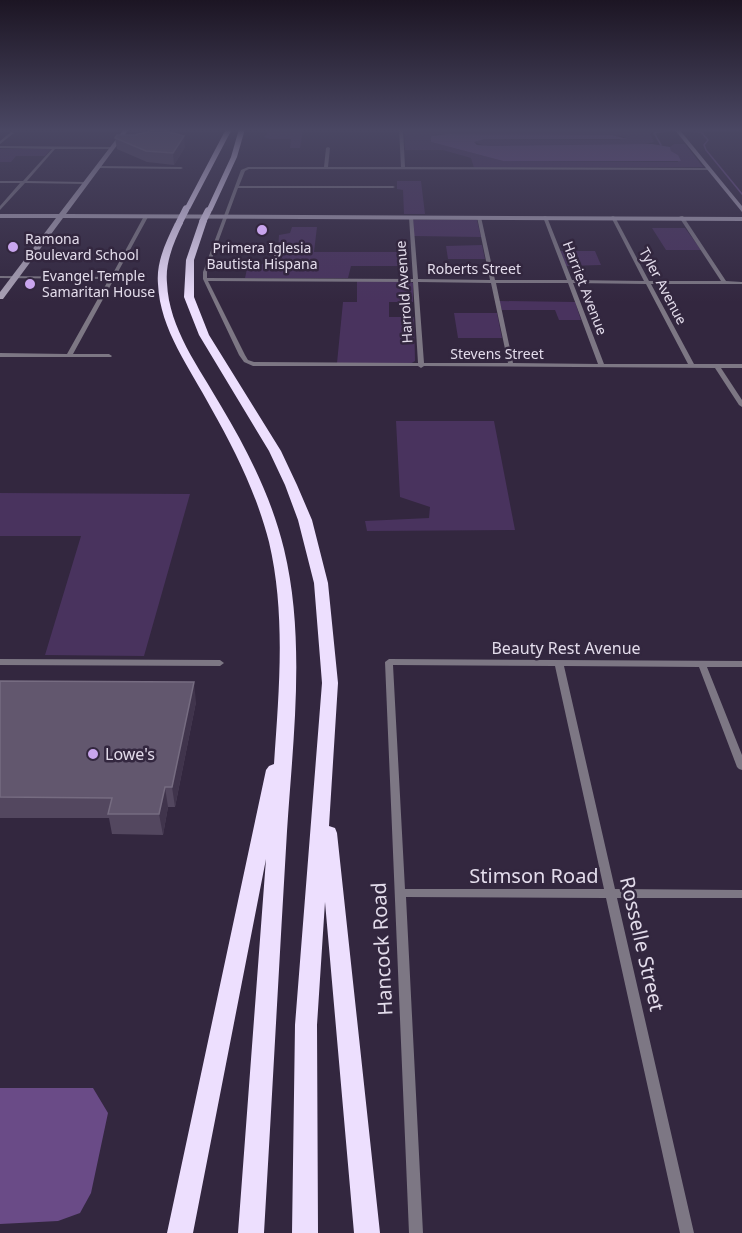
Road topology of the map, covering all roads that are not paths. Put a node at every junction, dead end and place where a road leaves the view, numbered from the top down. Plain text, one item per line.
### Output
1 (19, 187) edge
2 (83, 187) edge
3 (198, 187) edge
4 (220, 187) edge
5 (236, 187) joint
6 (393, 187) dead end
7 (722, 187) edge
8 (0, 209) edge
9 (742, 210) edge
10 (0, 216) edge
11 (60, 216) junction
12 (146, 217) junction
13 (226, 217) junction
14 (411, 217) junction
15 (478, 217) junction
16 (546, 217) junction
17 (613, 217) junction
18 (681, 217) junction
19 (742, 219) edge
20 (0, 277) edge
21 (15, 277) junction
22 (112, 278) junction
23 (205, 279) junction
24 (415, 280) junction
25 (492, 281) junction
26 (569, 282) junction
27 (647, 282) junction
28 (725, 283) junction
29 (742, 283) edge
30 (0, 297) edge
31 (0, 355) edge
32 (69, 356) junction
33 (109, 356) dead end
34 (421, 366) junction
35 (511, 366) junction
36 (602, 366) junction
37 (692, 366) junction
38 (717, 366) junction
39 (742, 366) edge
40 (742, 405) edge
41 (0, 662) edge
42 (389, 662) joint
43 (220, 663) dead end
44 (559, 663) junction
45 (702, 664) junction
46 (742, 664) edge
47 (287, 711) junction
48 (742, 767) edge
49 (324, 790) junction
50 (399, 893) junction
51 (611, 894) junction
52 (742, 894) edge
53 (180, 1233) edge
54 (251, 1233) edge
55 (305, 1233) edge
56 (367, 1233) edge
57 (416, 1233) edge
58 (687, 1233) edge

1 - 8 street
2 - 11 street
3 - 47 highway, bridge
4 - 49 highway
5 - 6 street
5 - 13 street
7 - 9 street
10 - 11 street
11 - 12 street
11 - 21 street
12 - 13 street
12 - 22 street
13 - 14 street
13 - 23 street
14 - 15 street
14 - 24 street, Harrold Avenue
15 - 16 street
15 - 25 street
16 - 17 street
16 - 26 street, Harriet Avenue
17 - 18 street
17 - 27 street, Tyler Avenue
18 - 19 street
18 - 28 street
20 - 21 street
21 - 22 street
21 - 30 street
22 - 32 street
23 - 24 street, Roberts Street
23 - 34 street, Stevens Street
24 - 25 street, Roberts Street
24 - 34 street, Harrold Avenue
25 - 26 street, Roberts Street
25 - 35 street
26 - 27 street, Roberts Street
26 - 36 street, Harriet Avenue
27 - 28 street, Roberts Street
27 - 37 street, Tyler Avenue
28 - 29 street, Roberts Street
31 - 32 street
32 - 33 street
34 - 35 street, Stevens Street
35 - 36 street, Stevens Street
36 - 37 street, Stevens Street
37 - 38 street, Stevens Street
38 - 39 street, Stevens Street
38 - 40 street
41 - 43 street
42 - 44 street, Beauty Rest Avenue
42 - 50 street, Hancock Road
44 - 45 street, Beauty Rest Avenue
44 - 51 street, Rosselle Street
45 - 46 street, Beauty Rest Avenue
45 - 48 street
47 - 53 highway
47 - 54 highway
49 - 55 highway
49 - 56 highway
50 - 51 street, Stimson Road
50 - 57 street, Hancock Road
51 - 52 street, Stimson Road
51 - 58 street, Rosselle Street

